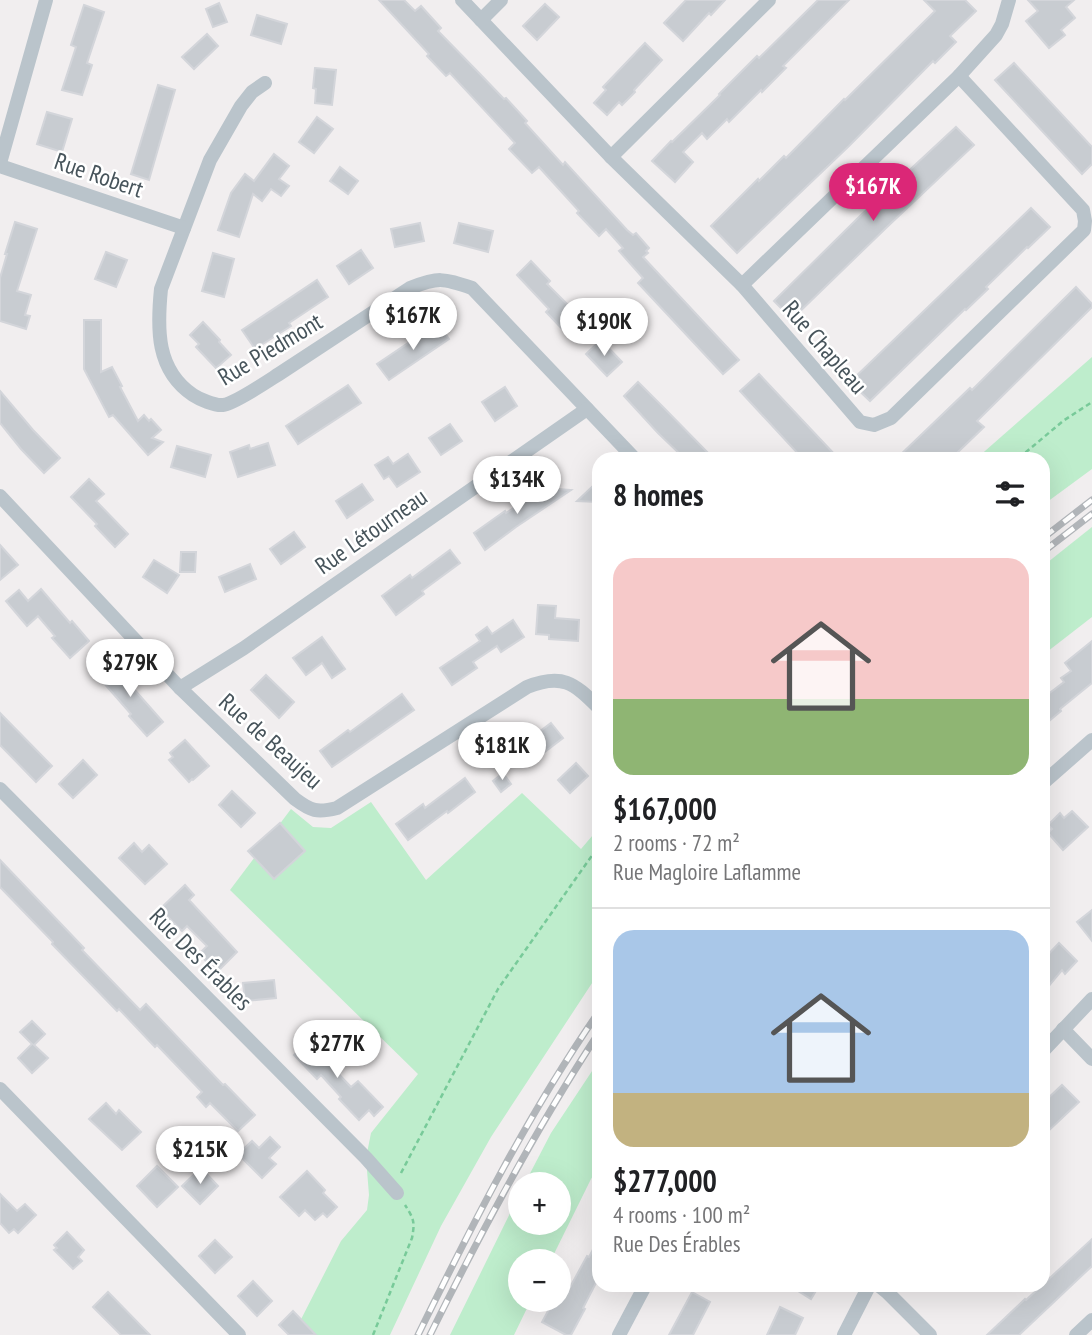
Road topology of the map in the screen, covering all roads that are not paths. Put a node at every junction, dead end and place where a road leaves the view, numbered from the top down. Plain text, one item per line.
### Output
1 (46, 0) edge
2 (462, 0) edge
3 (501, 0) edge
4 (769, 0) edge
5 (1009, 0) edge
6 (481, 20) junction
7 (959, 76) junction
8 (265, 83) dead end
9 (611, 157) junction
10 (0, 164) edge
11 (184, 228) junction
12 (741, 285) junction
13 (587, 408) junction
14 (628, 452) edge
15 (0, 496) edge
16 (180, 688) junction
17 (592, 701) edge
18 (1092, 740) edge
19 (1050, 777) edge
20 (0, 789) edge
21 (1092, 999) edge
22 (1063, 1029) junction
23 (1050, 1043) edge
24 (1092, 1059) edge
25 (0, 1089) edge
26 (397, 1193) road end
27 (642, 1292) edge
28 (866, 1292) edge
29 (887, 1292) edge
30 (1092, 1320) edge
31 (239, 1335) edge
32 (619, 1335) edge
33 (844, 1335) edge
34 (930, 1335) edge
35 (1076, 1335) edge

1 - 10 street
2 - 6 street, Rue Chapleau
3 - 6 street
4 - 9 street
5 - 7 street
6 - 9 street, Rue Chapleau
7 - 12 street
7 - 12 street, Rue Chapleau
8 - 11 street, Rue Piedmont
9 - 12 street, Rue Chapleau
10 - 11 street, Rue Robert
11 - 13 street, Rue Piedmont
13 - 14 street, Rue Piedmont
13 - 16 street, Rue Létourneau
15 - 16 street, Rue de Beaujeu
16 - 17 street, Rue de Beaujeu
18 - 19 street
20 - 26 street, Rue Des Érables
21 - 22 street
22 - 23 street
22 - 24 street
25 - 31 street
27 - 32 street
28 - 33 street
29 - 34 street
30 - 35 street

